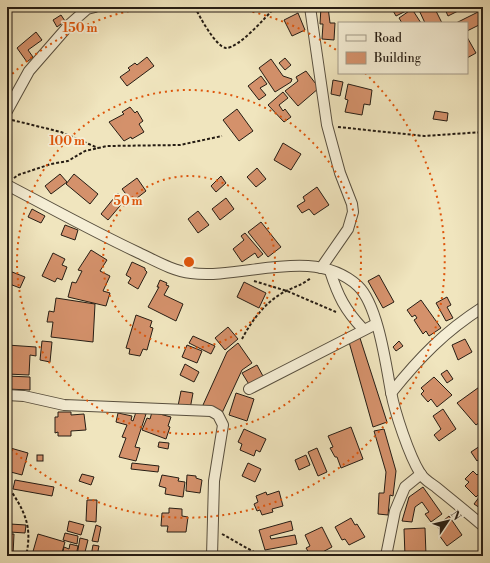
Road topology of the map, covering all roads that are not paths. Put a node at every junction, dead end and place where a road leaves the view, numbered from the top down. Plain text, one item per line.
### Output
1 (310, 7) edge
2 (90, 8) edge
3 (7, 111) edge
4 (10, 182) edge
5 (326, 270) junction
6 (483, 307) edge
7 (376, 324) junction
8 (363, 330) junction
9 (249, 389) dead end
10 (391, 393) junction
11 (7, 395) edge
12 (421, 474) junction
13 (483, 526) edge
14 (212, 556) edge
15 (386, 556) edge

1 - 5 street
2 - 3 street
4 - 5 street
5 - 7 street
5 - 8 street
6 - 10 street
7 - 8 street
7 - 10 street
8 - 9 street
10 - 12 street
11 - 14 street
12 - 13 street
12 - 15 street

